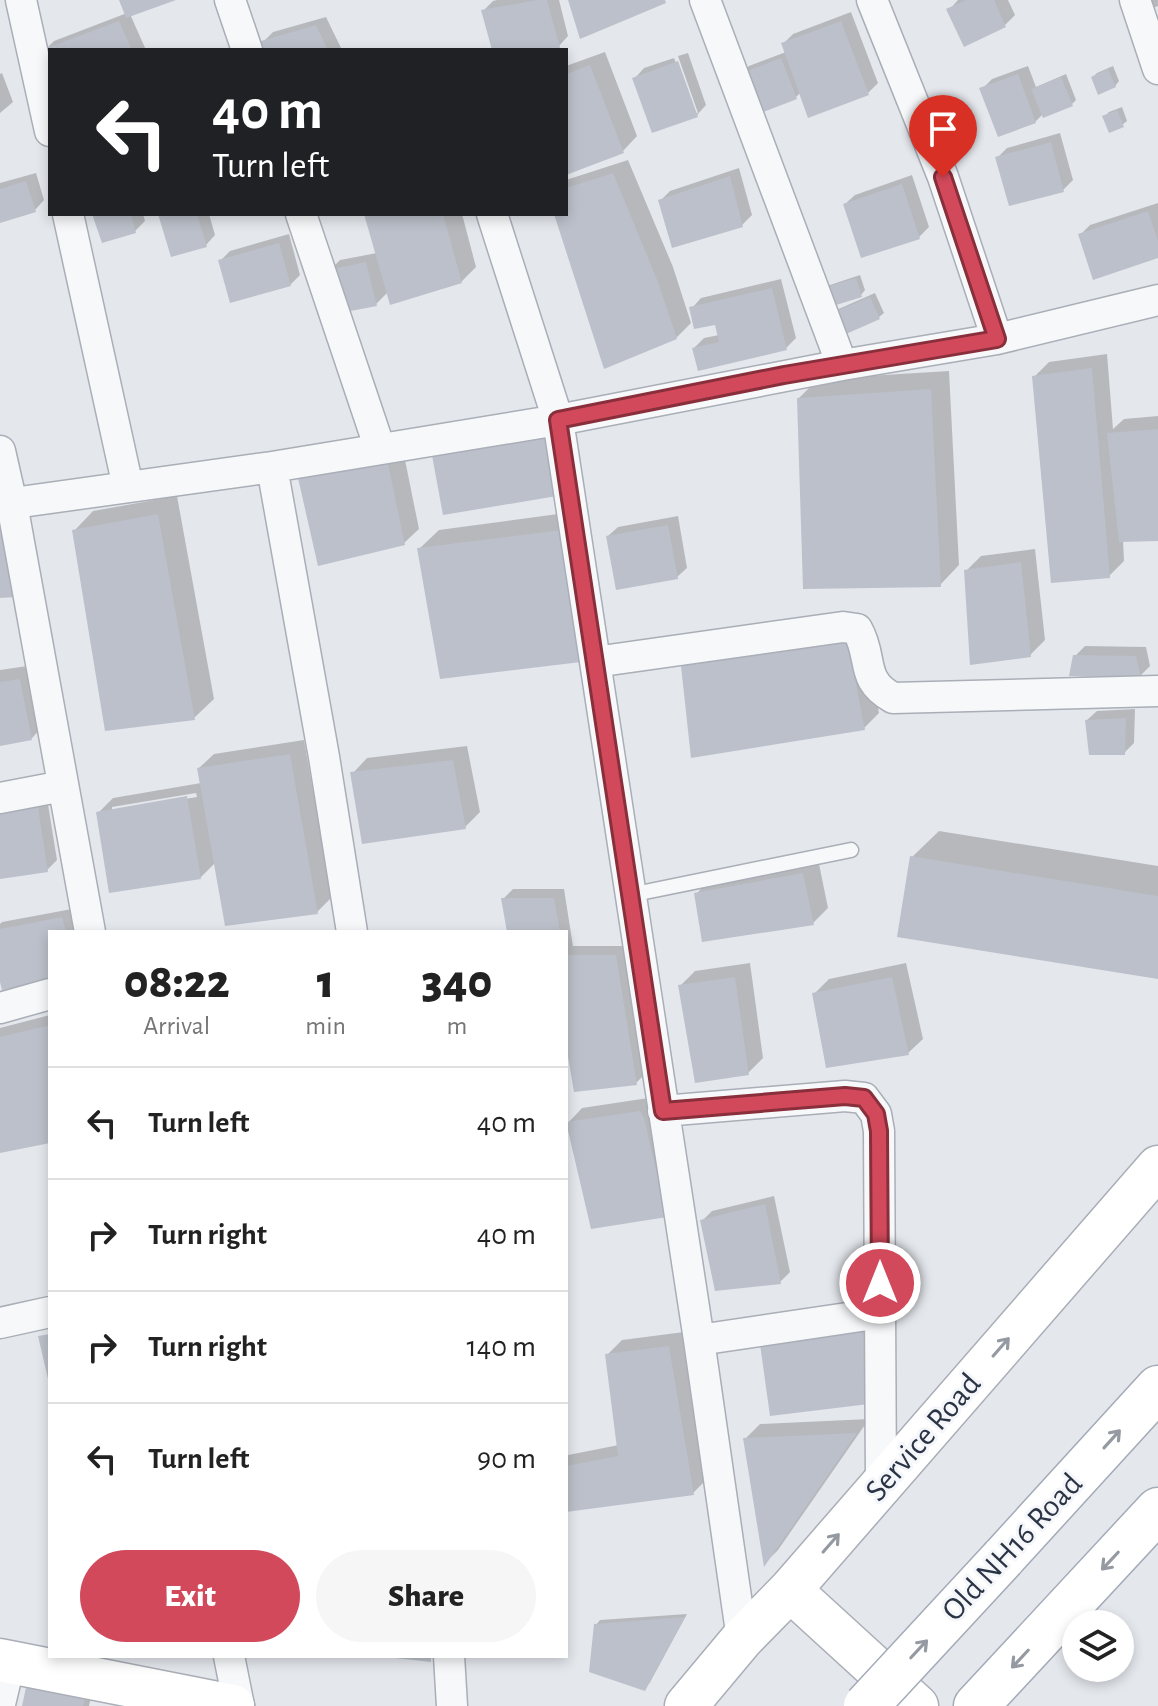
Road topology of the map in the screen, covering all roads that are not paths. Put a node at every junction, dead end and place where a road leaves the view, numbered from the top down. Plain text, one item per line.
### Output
1 (21, 0) edge
2 (230, 0) edge
3 (705, 0) edge
4 (872, 0) edge
5 (1135, 0) edge
6 (246, 48) edge
7 (1158, 69) edge
8 (48, 122) edge
9 (68, 216) edge
10 (302, 216) edge
11 (493, 216) edge
12 (1158, 300) edge
13 (997, 339) junction
14 (842, 365) junction
15 (558, 420) junction
16 (380, 449) junction
17 (0, 451) edge
18 (272, 467) junction
19 (128, 487) junction
20 (6, 504) edge
21 (595, 662) junction
22 (1158, 691) edge
23 (63, 786) junction
24 (0, 798) edge
25 (851, 850) dead end
26 (630, 895) junction
27 (90, 930) edge
28 (352, 930) edge
29 (48, 995) edge
30 (0, 1008) edge
31 (663, 1111) junction
32 (1158, 1167) edge
33 (48, 1312) edge
34 (881, 1313) junction
35 (0, 1323) edge
36 (699, 1340) junction
37 (1158, 1388) edge
38 (881, 1485) junction
39 (1158, 1510) edge
40 (790, 1590) junction
41 (742, 1639) junction
42 (229, 1658) edge
43 (449, 1658) edge
44 (5, 1661) edge
45 (171, 1700) edge
46 (0, 1704) edge
47 (236, 1706) edge
48 (452, 1706) edge
49 (686, 1706) edge
50 (866, 1706) edge
51 (917, 1706) edge
52 (976, 1706) edge

1 - 8 street
2 - 6 street
3 - 14 street
4 - 13 street
5 - 7 street
9 - 19 street
10 - 16 street
11 - 15 street
12 - 13 street
13 - 14 street
14 - 15 street
15 - 16 street
15 - 21 street
16 - 18 street
17 - 20 street
18 - 19 street
18 - 28 street
19 - 20 street
20 - 23 street
21 - 22 street
21 - 26 street
23 - 24 street
23 - 27 street
25 - 26 lane
26 - 31 street
29 - 30 street
31 - 34 street
31 - 36 street
38 -> 32 street, Service Road
33 - 35 street
34 - 36 street
34 - 38 street
36 - 41 street
50 -> 37 main road, Old NH16 Road, bridge
40 -> 38 street, Service Road
39 -> 52 main road
40 - 41 street, Service Road
40 - 51 street
41 - 49 street, Service Road
42 - 47 street
43 - 48 street
44 - 45 street
44 - 46 street
45 - 47 street

